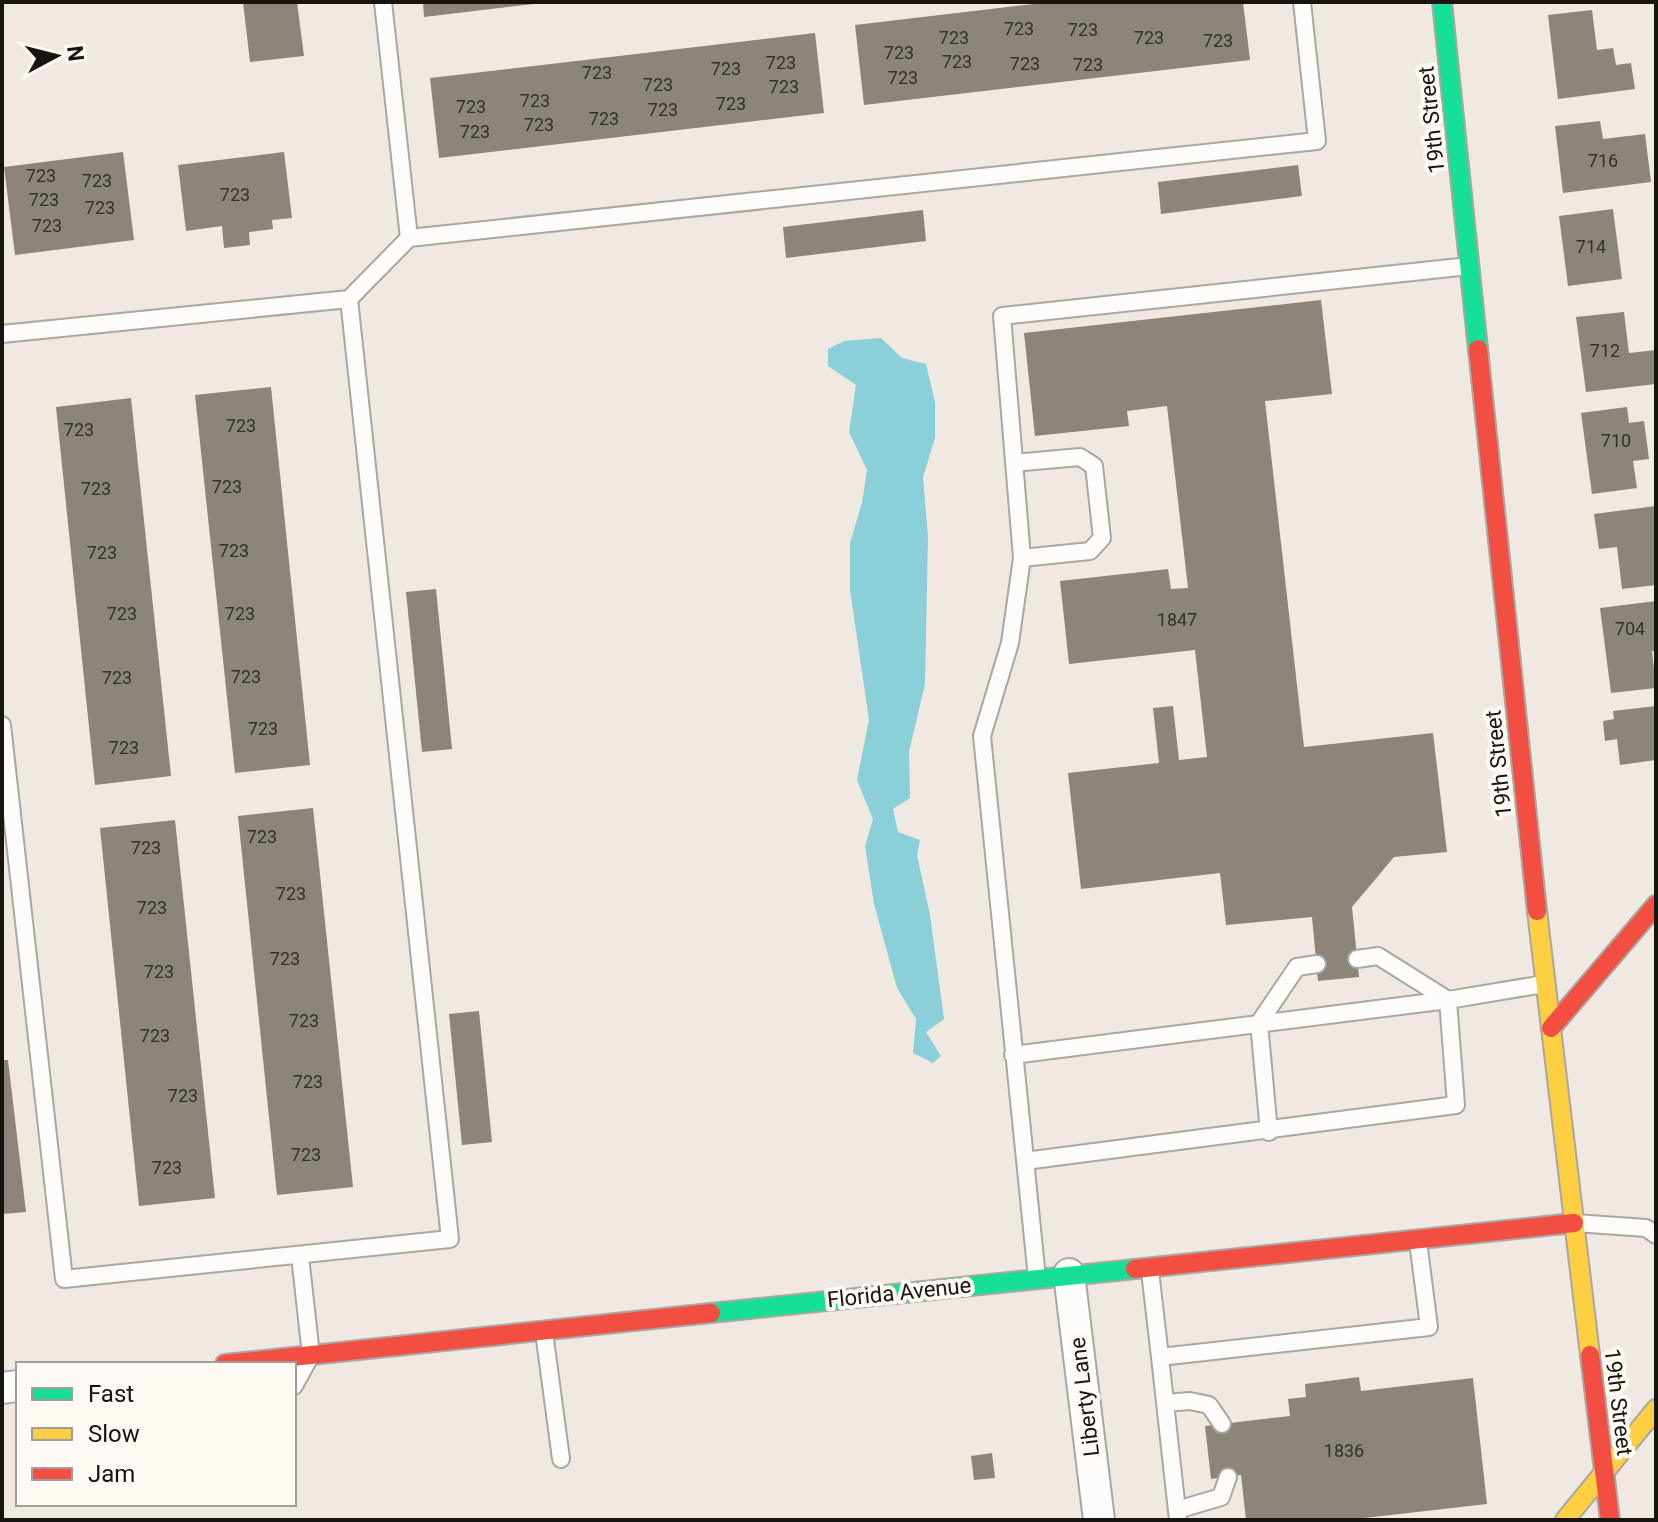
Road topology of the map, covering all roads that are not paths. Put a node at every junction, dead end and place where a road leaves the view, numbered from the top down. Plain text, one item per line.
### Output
1 (383, 2) edge
2 (1302, 2) edge
3 (1442, 2) edge
4 (409, 238) junction
5 (1470, 266) junction
6 (349, 299) junction
7 (2, 334) edge
8 (1014, 463) junction
9 (1022, 558) junction
10 (2, 725) edge
11 (1656, 905) edge
12 (1357, 959) dead end
13 (1317, 964) dead end
14 (1545, 983) junction
15 (1448, 1000) junction
16 (1259, 1023) junction
17 (1551, 1028) junction
18 (1013, 1055) junction
19 (1269, 1132) junction
20 (1025, 1161) junction
21 (1574, 1223) junction
22 (1656, 1235) edge
23 (1418, 1239) junction
24 (300, 1256) junction
25 (1150, 1266) junction
26 (1069, 1274) junction
27 (1037, 1278) junction
28 (544, 1330) junction
29 (311, 1355) junction
30 (1160, 1357) junction
31 (244, 1362) edge
32 (296, 1382) edge
33 (1165, 1403) junction
34 (1656, 1409) edge
35 (1222, 1424) dead end
36 (561, 1459) dead end
37 (1604, 1473) junction
38 (1228, 1477) dead end
39 (1177, 1515) edge
40 (1099, 1520) edge
41 (1565, 1520) edge
42 (1610, 1520) edge

1 - 4 lane
2 - 4 lane
3 - 5 main road, 19th Street
4 - 6 lane
5 - 8 lane
5 - 14 main road, 19th Street
6 - 7 lane
6 - 24 lane
8 - 9 lane
8 - 9 lane
9 - 18 lane
10 - 24 lane
11 - 17 main road
12 - 15 lane
13 - 16 lane
14 - 15 lane
14 - 17 main road, 19th Street
15 - 16 lane
15 - 19 lane
16 - 18 lane
16 - 19 lane
17 - 21 main road, 19th Street
18 - 20 lane
19 - 20 lane
20 - 27 lane
21 - 22 lane
21 - 23 main road, Florida Avenue
21 - 37 main road, 19th Street
23 - 25 main road, Florida Avenue
23 - 30 lane
24 - 29 lane
25 - 26 main road, Florida Avenue
25 - 30 lane
26 - 27 main road, Florida Avenue
26 - 40 street, Liberty Lane
27 - 28 main road, Florida Avenue
28 - 29 main road, Florida Avenue
28 - 36 lane
29 - 31 main road, Florida Avenue
29 - 32 lane
30 - 33 lane
33 - 35 lane
33 - 39 lane
34 - 37 main road
37 - 41 main road
37 - 42 main road, 19th Street
38 - 39 lane

